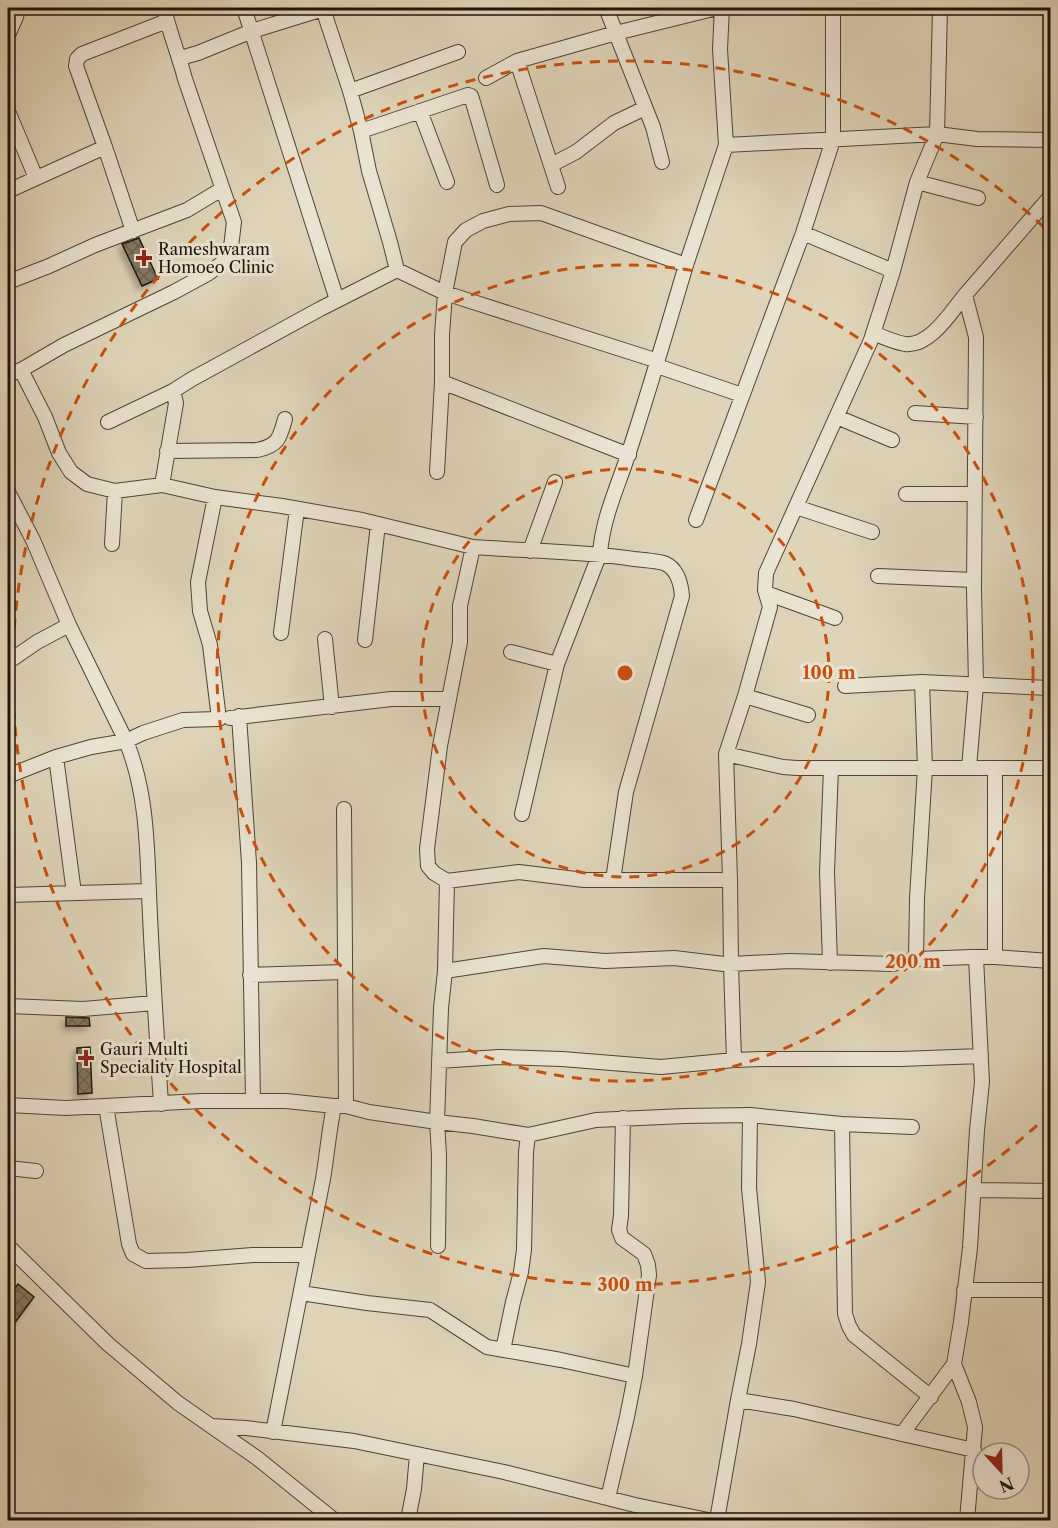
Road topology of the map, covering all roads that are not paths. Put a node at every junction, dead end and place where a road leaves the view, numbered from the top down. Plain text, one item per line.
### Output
1 (18, 8) edge
2 (244, 8) edge
3 (324, 8) edge
4 (606, 8) edge
5 (720, 8) edge
6 (833, 8) edge
7 (940, 8) edge
8 (165, 14) edge
9 (252, 31) junction
10 (616, 33) junction
11 (8, 35) edge
12 (458, 52) dead end
13 (180, 58) junction
14 (517, 61) junction
15 (486, 78) dead end
16 (350, 92) junction
17 (645, 108) junction
18 (8, 111) edge
19 (420, 111) junction
20 (361, 131) junction
21 (937, 134) junction
22 (833, 140) junction
23 (1050, 140) edge
24 (13, 141) edge
25 (726, 145) junction
26 (105, 147) junction
27 (662, 162) dead end
28 (551, 165) junction
29 (36, 178) junction
30 (447, 182) dead end
31 (917, 182) junction
32 (497, 185) dead end
33 (558, 187) dead end
34 (222, 189) junction
35 (8, 191) edge
36 (1050, 197) edge
37 (978, 198) dead end
38 (133, 231) junction
39 (803, 233) junction
40 (686, 265) junction
41 (397, 270) junction
42 (892, 271) junction
43 (8, 282) edge
44 (445, 293) junction
45 (965, 295) junction
46 (337, 300) junction
47 (873, 333) junction
48 (657, 363) junction
49 (14, 372) edge
50 (442, 382) junction
51 (173, 391) junction
52 (742, 395) junction
53 (915, 413) dead end
54 (837, 417) junction
55 (976, 417) junction
56 (285, 419) dead end
57 (108, 422) dead end
58 (892, 440) dead end
59 (167, 451) junction
60 (628, 455) junction
61 (437, 472) dead end
62 (555, 482) dead end
63 (162, 485) junction
64 (115, 491) junction
65 (8, 492) edge
66 (906, 494) dead end
67 (975, 494) junction
68 (215, 497) junction
69 (796, 507) junction
70 (297, 509) junction
71 (696, 520) dead end
72 (378, 524) junction
73 (872, 532) dead end
74 (112, 544) dead end
75 (473, 546) junction
76 (530, 551) junction
77 (600, 554) junction
78 (878, 576) dead end
79 (974, 580) junction
80 (766, 593) junction
81 (835, 618) dead end
82 (69, 625) junction
83 (281, 633) dead end
84 (325, 639) dead end
85 (365, 640) dead end
86 (511, 652) dead end
87 (8, 662) edge
88 (557, 664) junction
89 (922, 682) junction
90 (976, 685) junction
91 (845, 686) dead end
92 (1050, 688) edge
93 (745, 696) junction
94 (448, 699) junction
95 (332, 706) junction
96 (808, 715) dead end
97 (238, 717) junction
98 (219, 719) junction
99 (126, 741) junction
100 (726, 754) junction
101 (56, 757) junction
102 (831, 768) junction
103 (925, 768) junction
104 (969, 768) junction
105 (1050, 768) edge
106 (995, 769) junction
107 (8, 776) edge
108 (344, 809) dead end
109 (522, 814) dead end
110 (612, 880) junction
111 (730, 880) junction
112 (447, 881) junction
113 (148, 891) junction
114 (74, 893) junction
115 (8, 894) edge
116 (976, 957) junction
117 (995, 957) junction
118 (916, 959) junction
119 (1050, 961) edge
120 (830, 963) junction
121 (731, 964) junction
122 (445, 971) junction
123 (344, 972) junction
124 (250, 975) junction
125 (154, 1003) junction
126 (8, 1006) edge
127 (981, 1056) junction
128 (734, 1060) junction
129 (439, 1061) junction
130 (253, 1101) junction
131 (161, 1104) junction
132 (8, 1105) edge
133 (106, 1106) junction
134 (340, 1106) junction
135 (750, 1115) junction
136 (622, 1118) junction
137 (437, 1122) junction
138 (842, 1124) junction
139 (912, 1127) dead end
140 (528, 1136) junction
141 (8, 1168) edge
142 (36, 1171) dead end
143 (974, 1190) junction
144 (1050, 1191) edge
145 (8, 1246) edge
146 (438, 1246) dead end
147 (308, 1255) junction
148 (964, 1290) junction
149 (1050, 1290) edge
150 (301, 1293) junction
151 (503, 1350) junction
152 (954, 1364) junction
153 (635, 1376) junction
154 (931, 1397) junction
155 (738, 1400) junction
156 (211, 1426) junction
157 (273, 1432) junction
158 (902, 1434) junction
159 (974, 1441) edge
160 (971, 1449) edge
161 (417, 1454) junction
162 (971, 1480) edge
163 (608, 1497) junction
164 (334, 1521) edge
165 (408, 1521) edge
166 (708, 1521) edge
167 (717, 1521) edge
168 (967, 1521) edge

1 - 11 street
2 - 9 street
3 - 9 street
3 - 16 street
4 - 10 street
5 - 10 street
5 - 25 street
6 - 22 street
7 - 21 street
8 - 13 street
8 - 26 street
9 - 13 street
9 - 46 street
10 - 14 street
10 - 17 street
12 - 16 street
13 - 34 street
14 - 15 street
14 - 28 street
16 - 20 street
17 - 27 street
17 - 28 street
18 - 24 street
19 - 20 street
19 - 30 street
19 - 32 street
20 - 41 street
21 - 22 street
21 - 23 street
21 - 31 street
22 - 25 street
22 - 39 street
24 - 29 street
25 - 40 street
26 - 29 street
26 - 38 street
28 - 33 street
29 - 35 street
31 - 37 street
31 - 42 street
34 - 38 street
34 - 49 street
36 - 45 street
38 - 43 street
39 - 42 street
39 - 52 street
40 - 44 street
40 - 48 street
41 - 44 street
41 - 46 street
42 - 47 street
44 - 48 street
44 - 50 street
45 - 47 street
45 - 55 street
46 - 51 street
47 - 54 street
48 - 52 street
48 - 60 street
49 - 64 street
50 - 60 street
50 - 61 street
51 - 57 street
51 - 59 street
52 - 71 street
53 - 55 street
54 - 58 street
54 - 69 street
55 - 67 street
56 - 59 street
59 - 63 street
60 - 77 street
62 - 76 street
63 - 64 street
63 - 68 street
64 - 74 street
65 - 82 street
66 - 67 street
67 - 79 street
68 - 70 street
68 - 98 street
69 - 73 street
69 - 80 street
70 - 72 street
70 - 83 street
72 - 75 street
72 - 85 street
75 - 76 street
75 - 94 street
76 - 77 street
77 - 88 street
77 - 110 street
78 - 79 street
79 - 90 street
80 - 81 street
80 - 93 street
82 - 87 street
82 - 99 street
84 - 95 street
86 - 88 street
88 - 109 street
89 - 90 street
89 - 91 street
89 - 103 street
90 - 92 street
90 - 104 street
93 - 96 street
93 - 100 street
94 - 95 street
94 - 112 street
95 - 97 street
97 - 98 street
97 - 124 street
98 - 99 street
99 - 101 street
99 - 113 street
100 - 102 street
100 - 111 street
101 - 107 street
101 - 114 street
102 - 103 street
102 - 120 street
103 - 104 street
103 - 118 street
104 - 106 street
105 - 106 street
106 - 117 street
108 - 123 street
110 - 111 street
110 - 112 street
111 - 121 street
112 - 122 street
113 - 114 street
113 - 125 street
114 - 115 street
116 - 117 street
116 - 118 street
116 - 127 street
117 - 119 street
118 - 120 street
120 - 121 street
121 - 122 street
121 - 128 street
122 - 129 street
123 - 124 street
123 - 134 street
124 - 130 street
125 - 126 street
125 - 131 street
127 - 128 street
127 - 143 street
128 - 129 street
129 - 137 street
130 - 131 street
130 - 134 street
131 - 133 street
132 - 133 street
133 - 147 street
134 - 137 street
134 - 147 street
135 - 136 street
135 - 138 street
135 - 155 street
136 - 140 street
136 - 153 street
137 - 140 street
137 - 146 street
138 - 139 street
138 - 154 street
140 - 151 street
141 - 142 street
143 - 144 street
143 - 148 street
145 - 156 street
147 - 150 street
148 - 149 street
148 - 152 street
150 - 151 street
150 - 157 street
151 - 153 street
152 - 154 street
152 - 159 street
153 - 163 street
154 - 158 street
155 - 158 street
155 - 167 street
156 - 157 street
156 - 164 street
157 - 161 street
158 - 160 street
161 - 163 street
161 - 165 street
162 - 168 street
163 - 166 street

